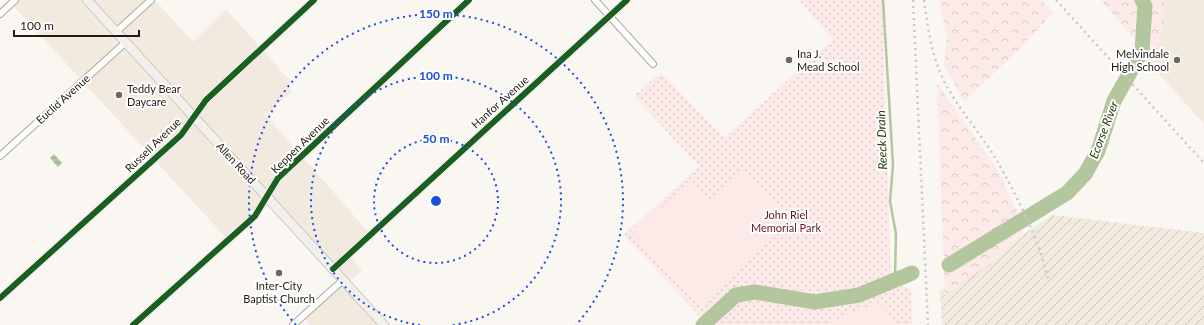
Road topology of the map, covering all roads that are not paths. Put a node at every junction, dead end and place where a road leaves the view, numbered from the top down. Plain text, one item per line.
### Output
1 (15, 0) edge
2 (87, 0) edge
3 (151, 0) edge
4 (314, 0) edge
5 (469, 0) edge
6 (595, 0) edge
7 (627, 0) edge
8 (0, 14) edge
9 (610, 16) junction
10 (116, 32) junction
11 (126, 42) junction
12 (653, 64) dead end
13 (194, 118) junction
14 (0, 156) edge
15 (267, 196) junction
16 (333, 269) junction
17 (343, 280) junction
18 (0, 298) edge
19 (133, 325) edge
20 (293, 325) edge
21 (384, 325) edge

1 - 8 street
2 - 10 main road, Allen Road
3 - 10 street
4 - 13 street, Russell Avenue
5 - 15 street, Keppen Avenue
6 - 9 street
7 - 9 street, Hanfor Avenue
9 - 12 street
9 - 16 street, Hanfor Avenue
10 - 11 main road, Allen Road
11 - 13 main road, Allen Road
11 - 14 street, Euclid Avenue
13 - 15 main road, Allen Road
13 - 18 street, Russell Avenue
15 - 16 main road, Allen Road
15 - 19 street, Keppen Avenue
16 - 17 main road, Allen Road
17 - 20 street
17 - 21 main road, Allen Road

